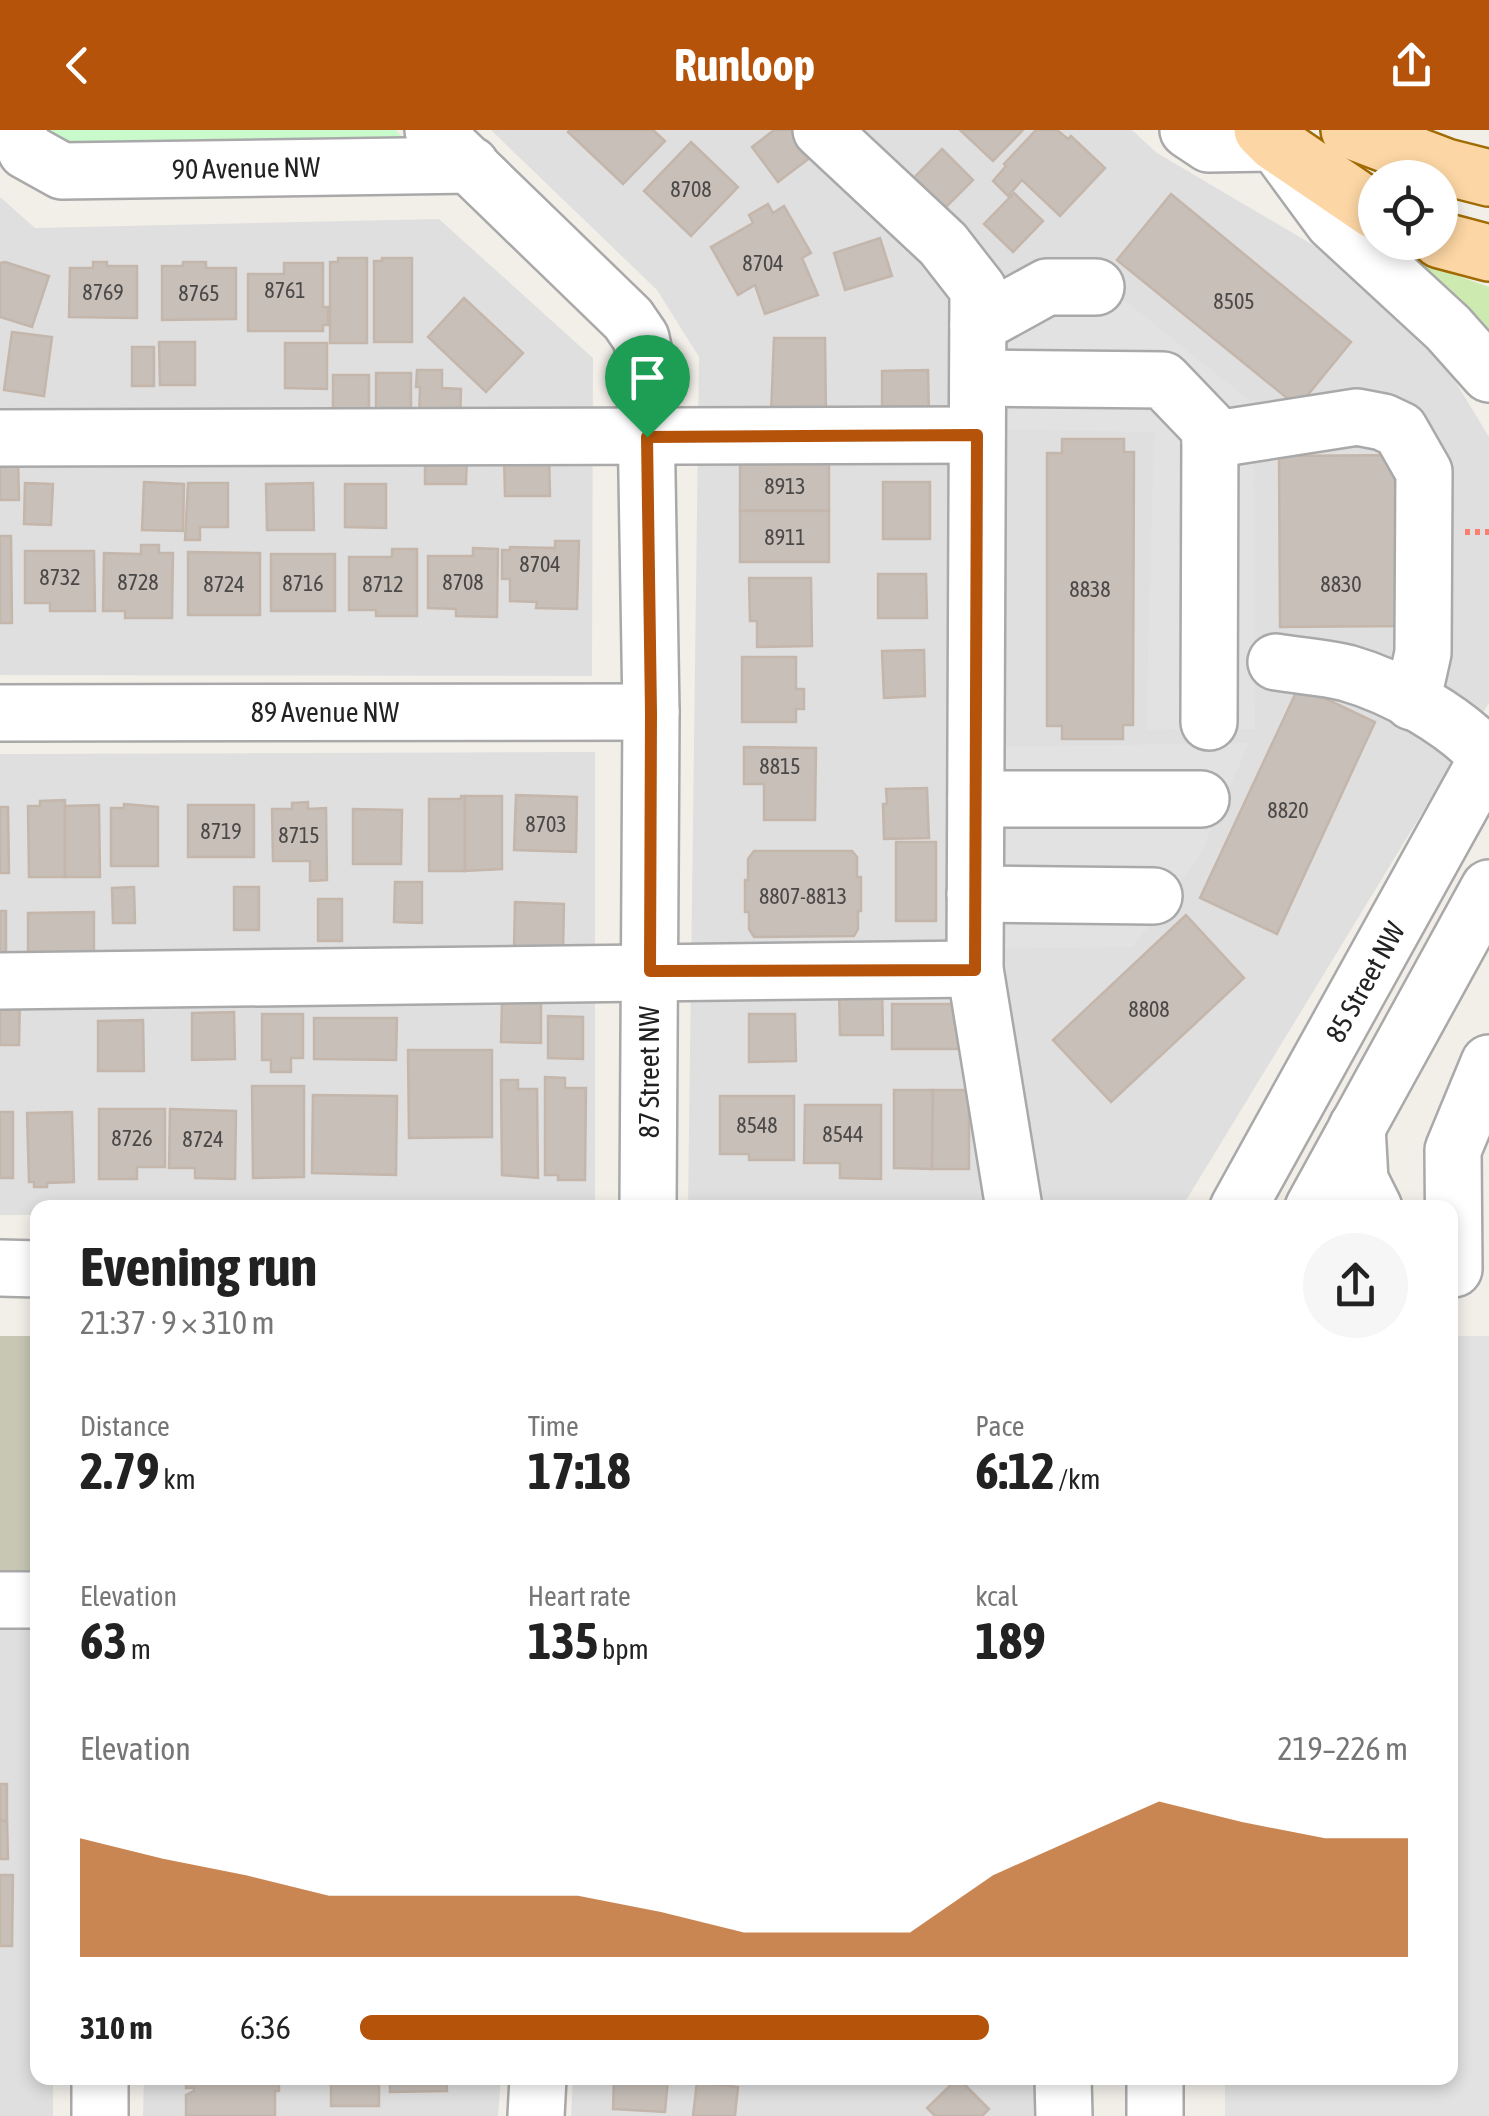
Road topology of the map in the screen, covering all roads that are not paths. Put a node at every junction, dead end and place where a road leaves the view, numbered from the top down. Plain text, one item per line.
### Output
1 (821, 130) edge
2 (1188, 130) edge
3 (1348, 130) edge
4 (1269, 137) edge
5 (21, 141) edge
6 (452, 148) edge
7 (1489, 178) edge
8 (1358, 196) edge
9 (1458, 214) edge
10 (1489, 217) edge
11 (1458, 245) edge
12 (1489, 254) edge
13 (1096, 287) dead end
14 (978, 325) junction
15 (641, 338) joint
16 (1489, 374) edge
17 (978, 378) junction
18 (977, 435) junction
19 (647, 437) junction
20 (0, 438) edge
21 (1210, 440) junction
22 (1276, 662) dead end
23 (1412, 702) junction
24 (651, 712) junction
25 (0, 713) edge
26 (1208, 722) dead end
27 (1489, 756) edge
28 (1201, 798) dead end
29 (976, 799) junction
30 (1489, 888) edge
31 (976, 894) junction
32 (1154, 896) dead end
33 (975, 970) junction
34 (650, 971) junction
35 (0, 980) edge
36 (1489, 1063) edge
37 (1357, 1126) junction
38 (648, 1200) edge
39 (1013, 1200) edge
40 (1242, 1200) edge
41 (1317, 1200) edge
42 (1370, 1200) edge
43 (1470, 1204) edge
44 (0, 1268) edge
45 (30, 1268) edge
46 (1465, 1270) edge
47 (0, 1600) edge
48 (30, 1600) edge
49 (100, 2085) edge
50 (538, 2085) edge
51 (1064, 2085) edge
52 (1155, 2085) edge
53 (100, 2116) edge
54 (536, 2116) edge
55 (1064, 2116) edge
56 (1155, 2116) edge

1 - 14 street
2 - 4 street
3 - 7 main road
4 - 8 main road
4 - 16 street
5 - 6 street, 90 Avenue NW
6 - 15 street, 90 Avenue NW
9 - 10 main road
11 - 12 main road
13 - 14 street
14 - 17 street
15 - 19 street, 87 Street NW
17 - 18 street
17 - 21 street
18 - 19 street
18 - 29 street
19 - 20 street
19 - 24 street, 87 Street NW
21 - 23 street
21 - 26 street
22 - 23 street
23 - 27 street
24 - 25 street, 89 Avenue NW
24 - 34 street, 87 Street NW
27 - 40 street, 85 Street NW
28 - 29 street
29 - 31 street
30 - 37 street
31 - 32 street
31 - 33 street
33 - 34 street
33 - 39 street
34 - 35 street
34 - 38 street, 87 Street NW
36 - 43 street
37 - 41 street
37 - 42 street
43 - 46 street
44 - 45 street
47 - 48 street
49 - 53 street
50 - 54 street
51 - 55 street
52 - 56 street

